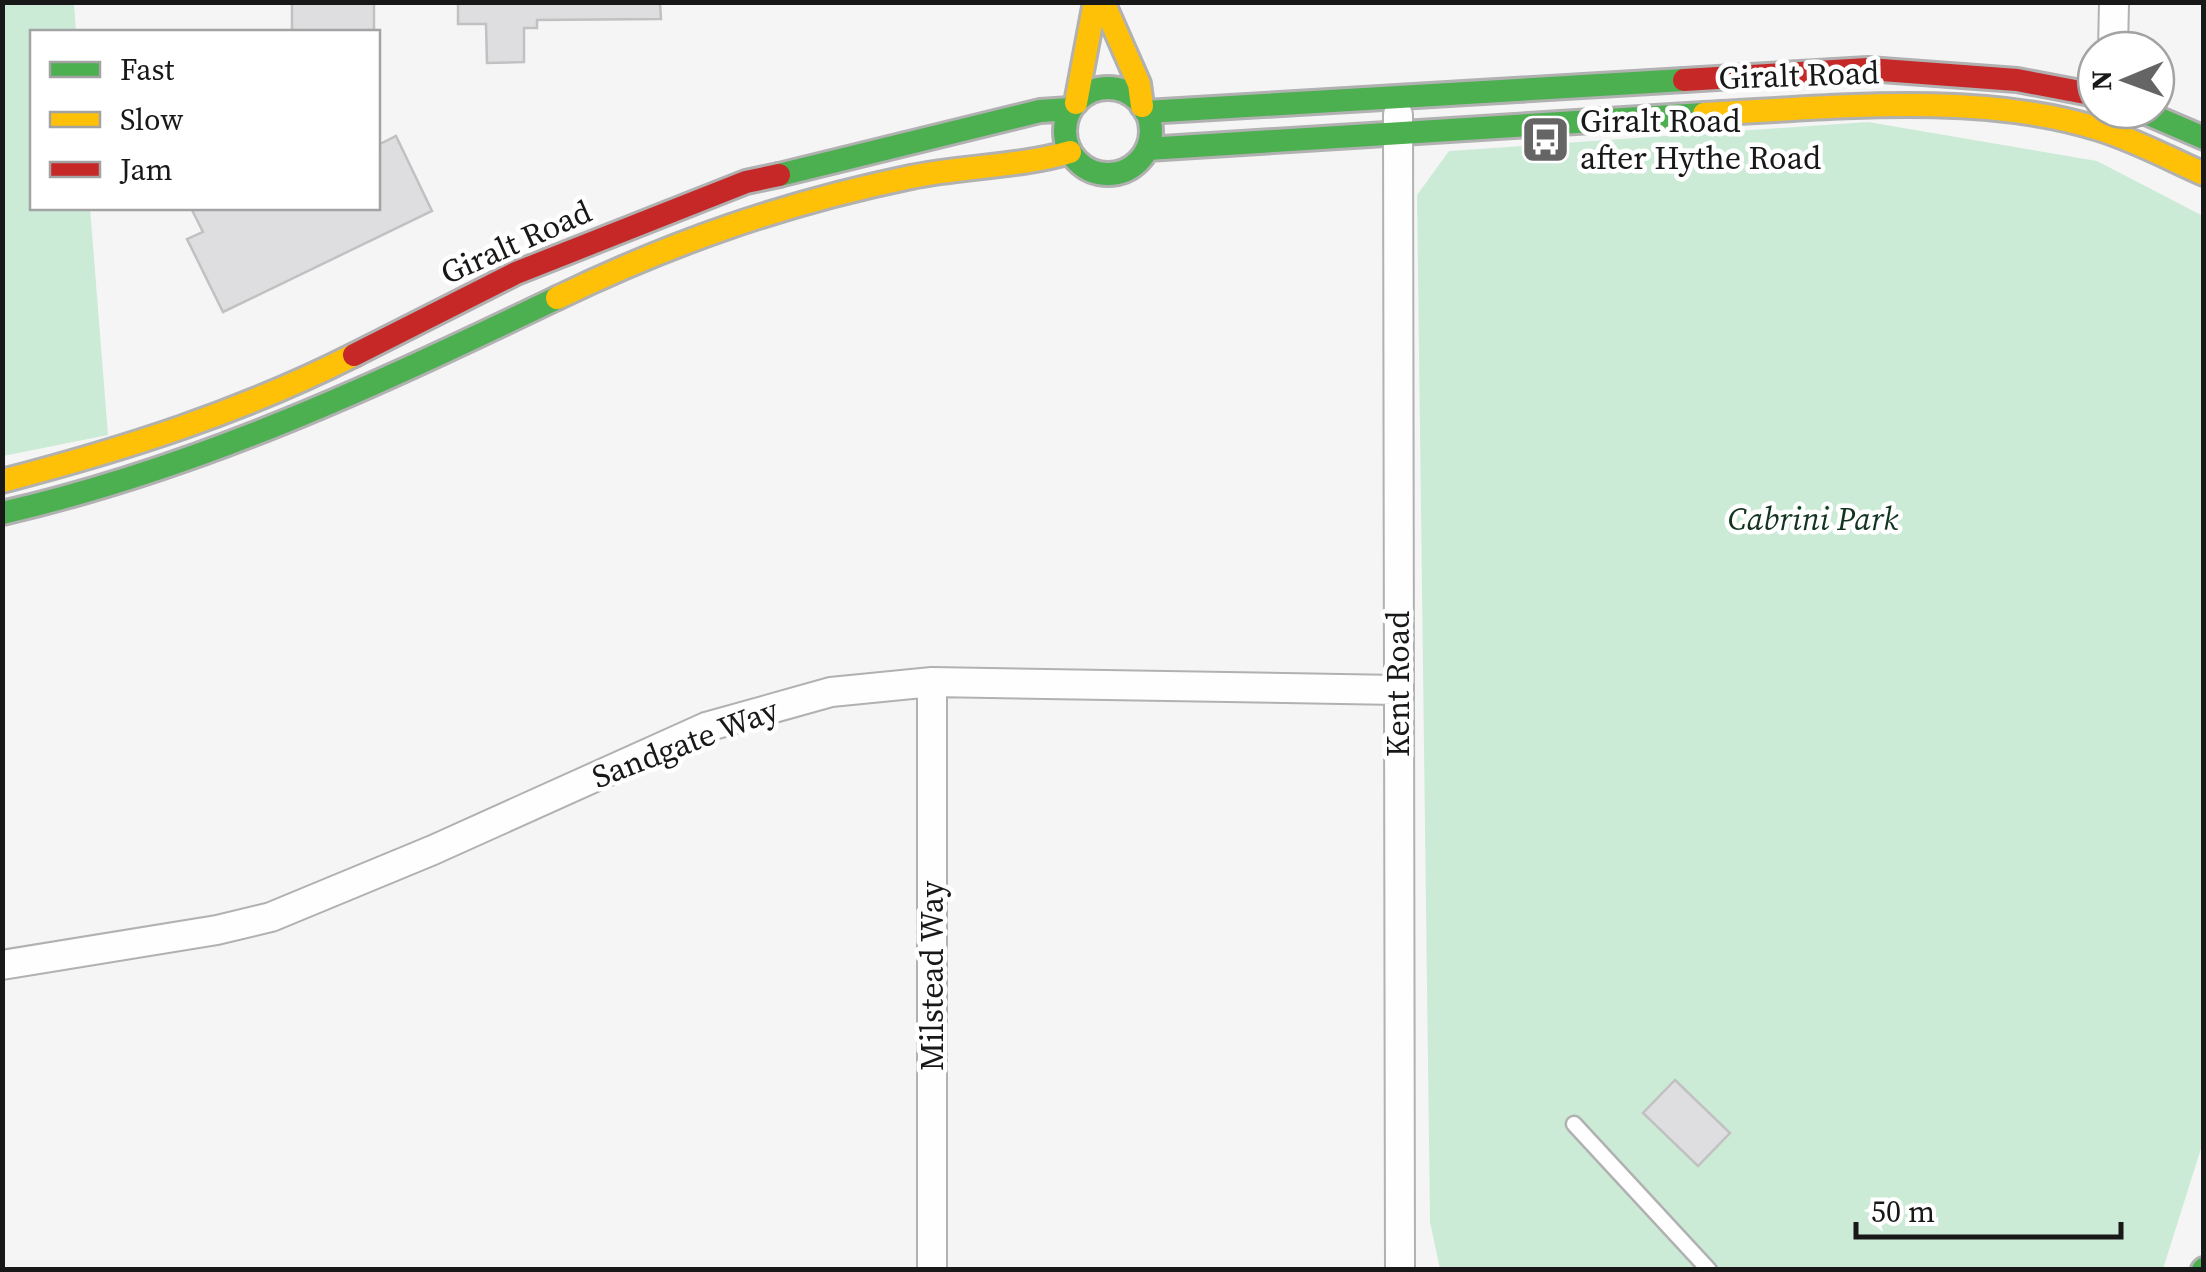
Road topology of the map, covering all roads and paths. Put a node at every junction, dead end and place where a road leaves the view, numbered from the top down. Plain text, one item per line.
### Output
1 (1095, 2) edge
2 (1103, 2) edge
3 (2114, 2) edge
4 (2113, 30) edge
5 (2076, 92) edge
6 (1397, 98) junction
7 (1074, 106) junction
8 (1144, 109) junction
9 (2076, 118) edge
10 (2176, 126) edge
11 (2119, 130) edge
12 (1398, 134) junction
13 (2204, 138) edge
14 (1147, 150) junction
15 (1070, 152) junction
16 (2204, 174) edge
17 (2, 481) edge
18 (2, 513) edge
19 (932, 682) junction
20 (1398, 690) junction
21 (2, 964) edge
22 (1574, 1124) dead end
23 (932, 1270) edge
24 (1400, 1270) edge
25 (1710, 1270) edge

1 - 7 street
2 - 8 street
3 - 4 street
5 - 6 street, Giralt Road
6 - 8 street, Giralt Road
6 - 12 street, Kent Road
7 - 8 street
7 - 15 street
7 - 17 street, Giralt Road
8 - 14 street
9 - 12 street, Giralt Road
10 - 13 street
11 - 16 street, Giralt Road
12 - 14 street, Giralt Road
12 - 20 street, Kent Road
14 - 15 street
15 - 18 street, Giralt Road
19 - 20 street, Sandgate Way
19 - 21 street, Sandgate Way
19 - 23 street, Milstead Way
20 - 24 street, Kent Road
22 - 25 lane

